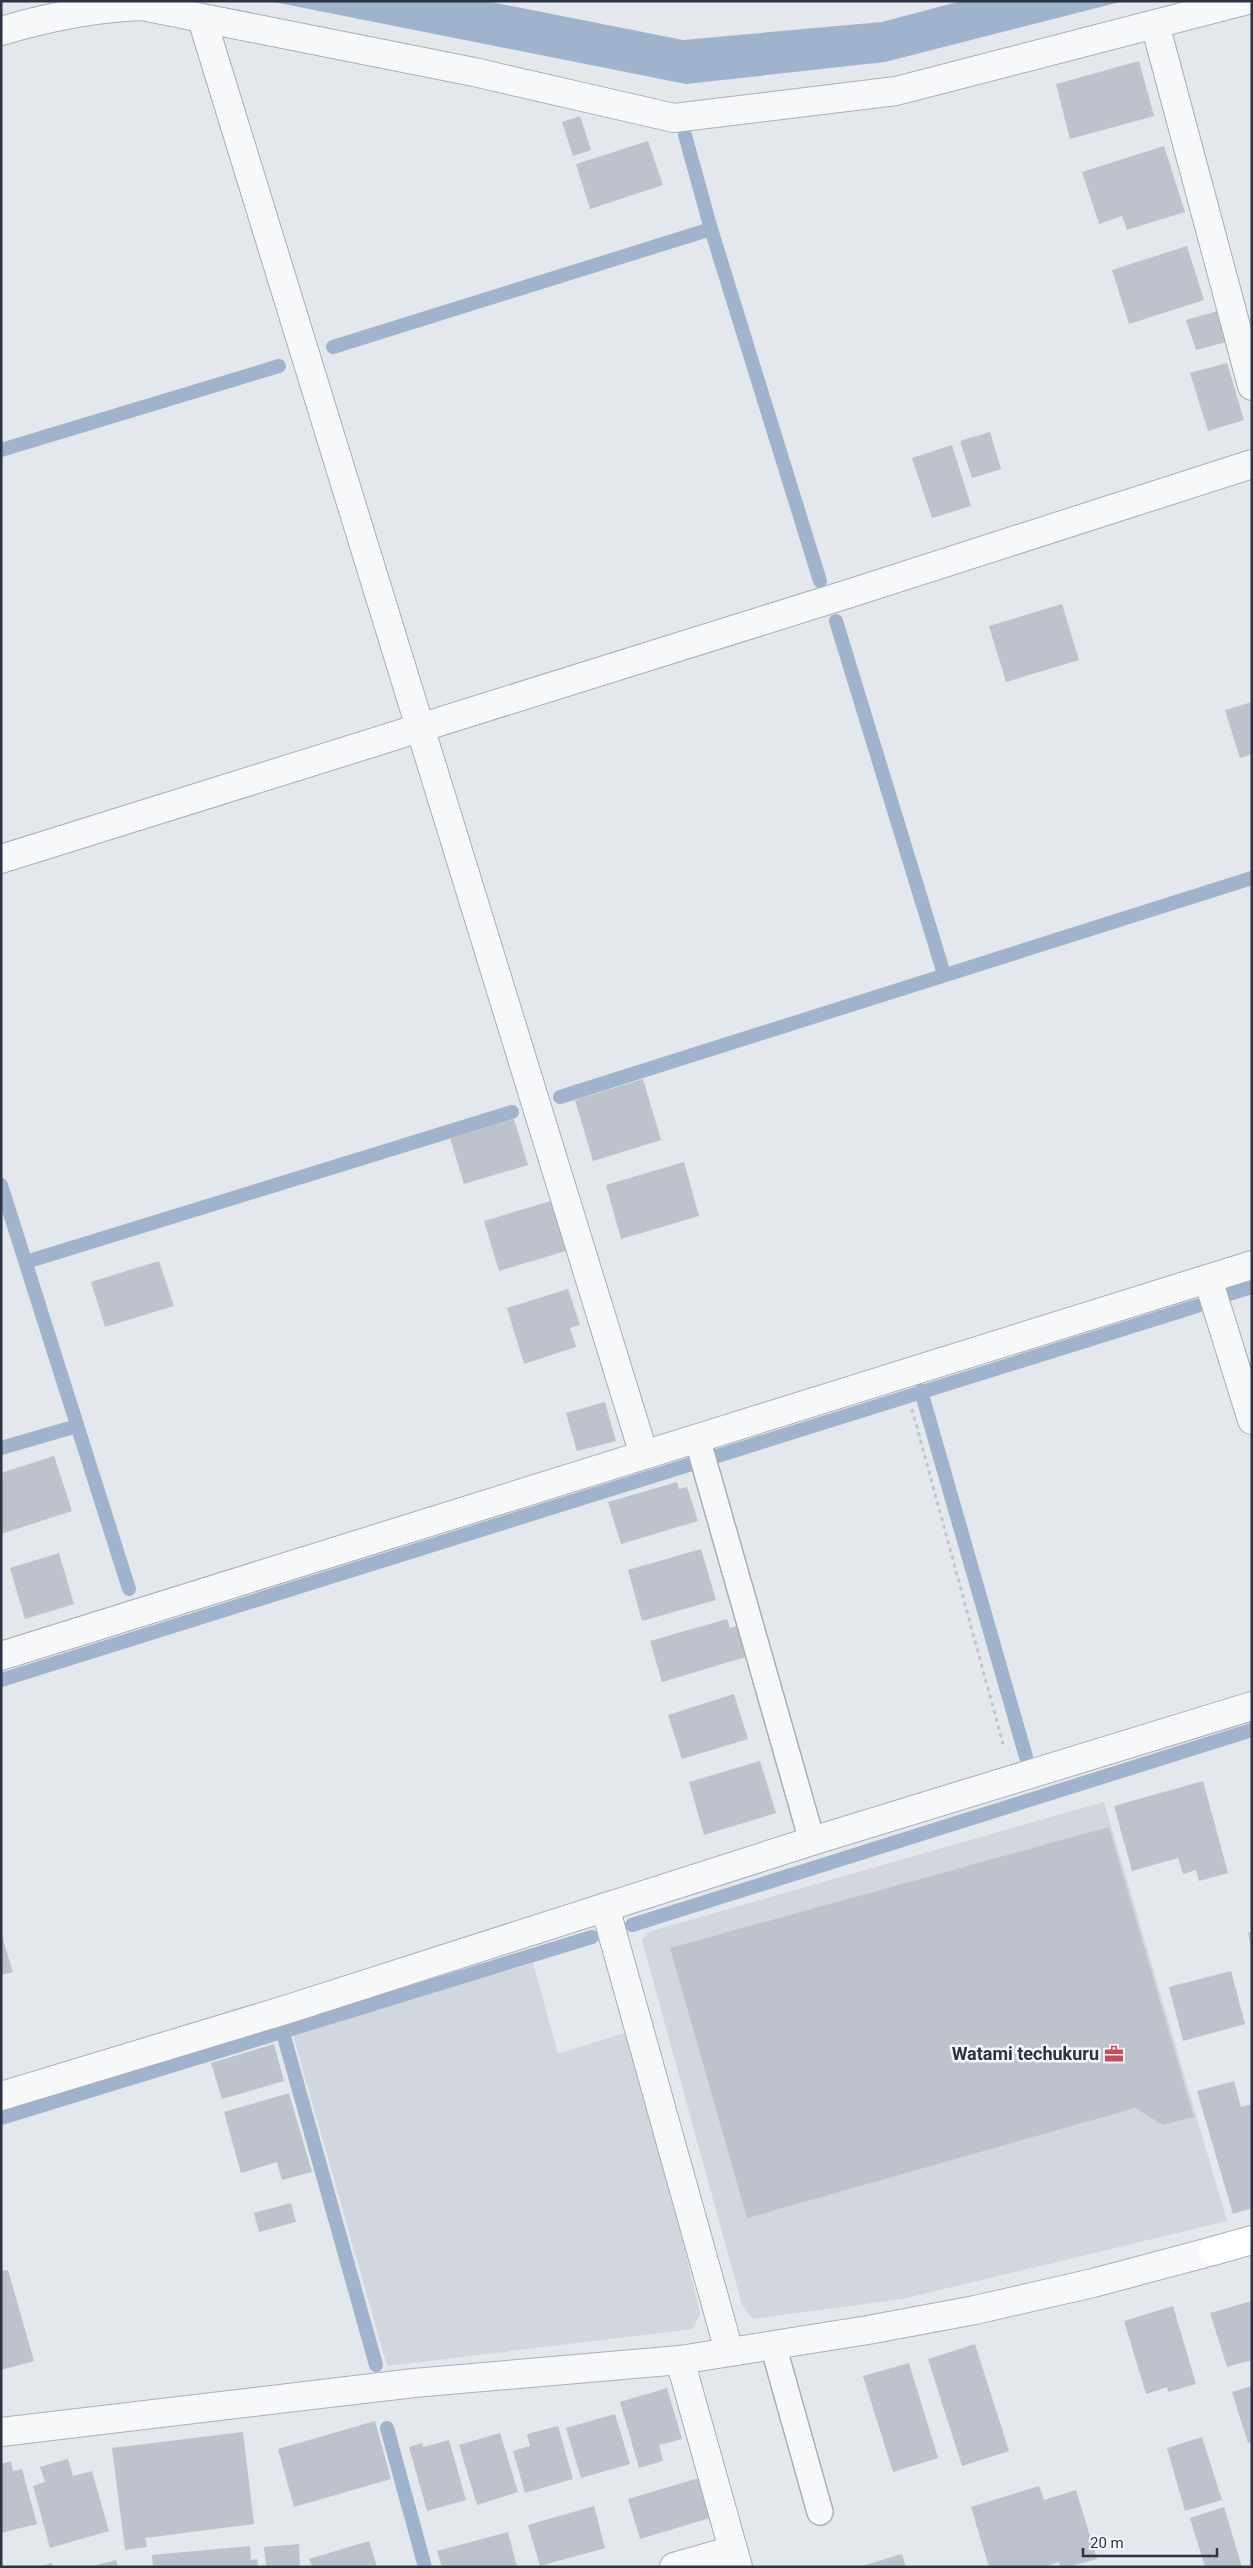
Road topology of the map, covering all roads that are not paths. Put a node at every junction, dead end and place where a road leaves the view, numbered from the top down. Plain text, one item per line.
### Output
1 (1244, 1) edge
2 (202, 19) junction
3 (1155, 24) junction
4 (1, 31) edge
5 (1252, 386) edge
6 (1252, 464) edge
7 (419, 730) junction
8 (1, 859) edge
9 (1252, 1265) edge
10 (1208, 1279) junction
11 (1252, 1420) edge
12 (699, 1444) junction
13 (644, 1455) junction
14 (1, 1656) edge
15 (1252, 1706) edge
16 (812, 1841) junction
17 (605, 1907) junction
18 (1, 2096) edge
19 (1252, 2240) edge
20 (773, 2344) junction
21 (729, 2351) junction
22 (680, 2360) junction
23 (1, 2432) edge
24 (820, 2512) dead end
25 (736, 2558) edge
26 (674, 2567) edge

1 - 3 street
2 - 3 street
2 - 4 street
2 - 7 street
3 - 5 street
6 - 7 street
7 - 8 street
7 - 13 street
9 - 10 street
10 - 11 street
10 - 12 street
12 - 13 street
12 - 16 lane
13 - 14 street
15 - 16 street
16 - 17 street
17 - 18 street
17 - 21 street
19 - 20 street
20 - 21 street
20 - 24 lane
21 - 22 street
22 - 23 street
22 - 25 street
25 - 26 street

